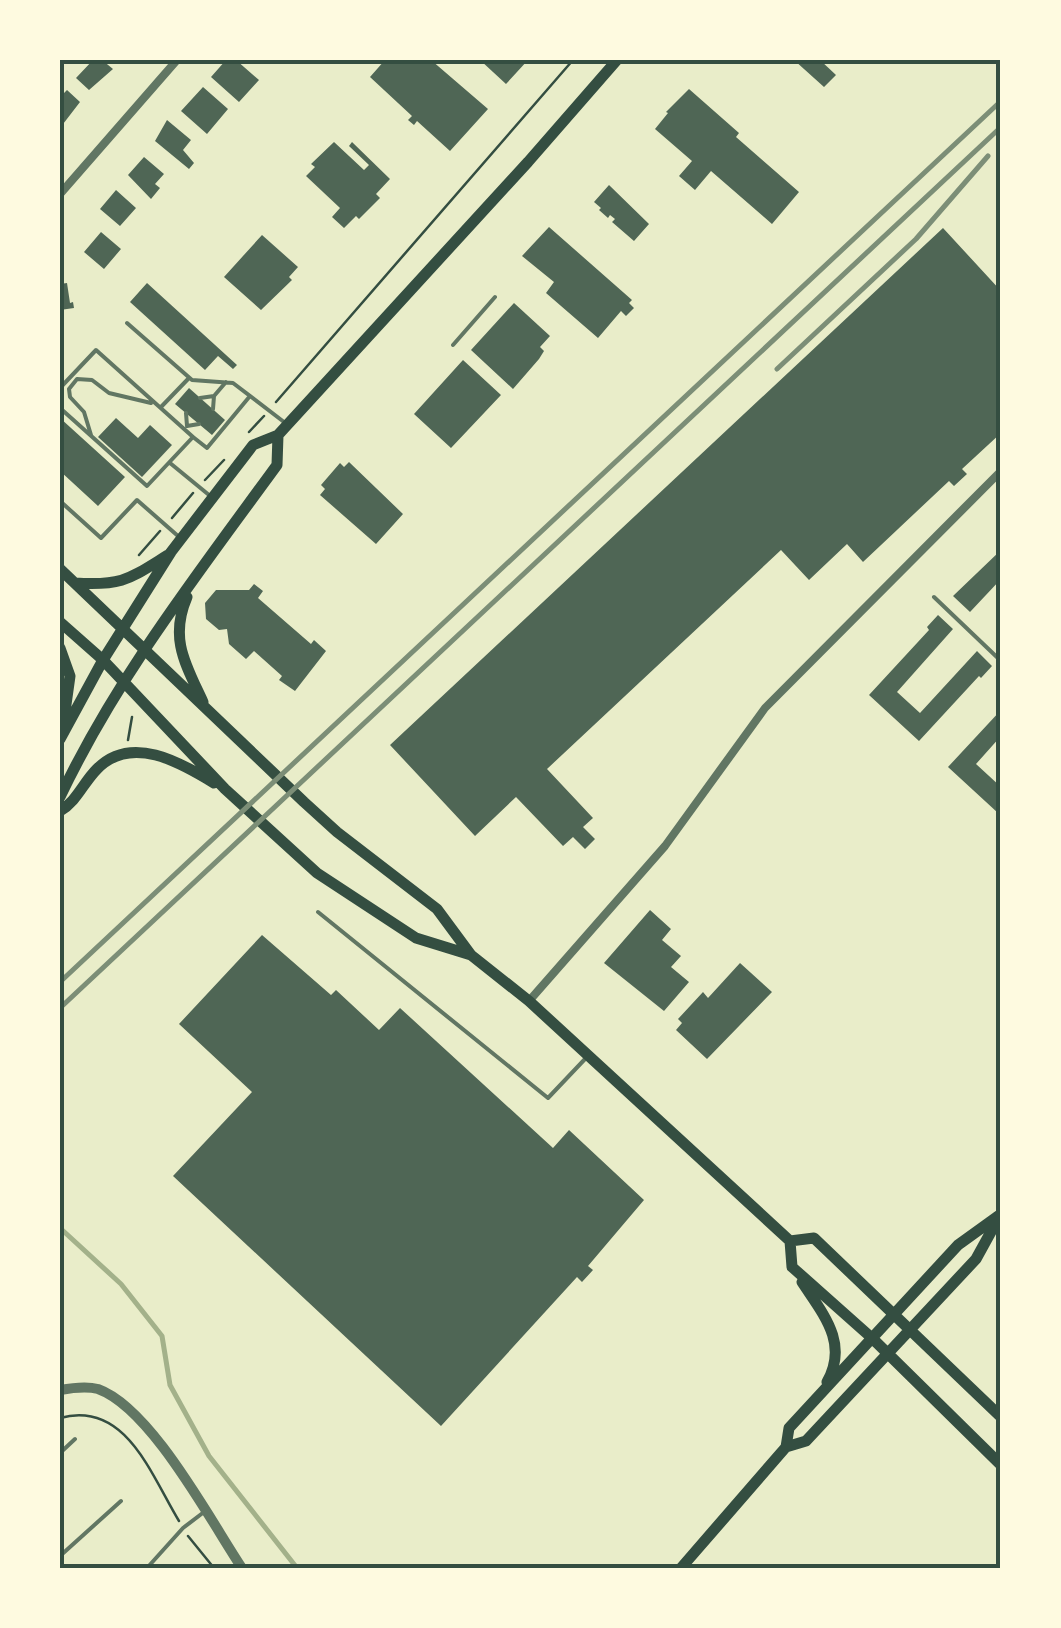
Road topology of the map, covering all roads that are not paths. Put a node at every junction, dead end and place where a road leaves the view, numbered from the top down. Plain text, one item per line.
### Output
1 (177, 60) edge
2 (617, 60) edge
3 (60, 194) edge
4 (496, 297) dead end
5 (127, 323) dead end
6 (453, 345) dead end
7 (189, 378) junction
8 (226, 382) junction
9 (60, 388) edge
10 (214, 396) junction
11 (250, 396) junction
12 (200, 398) dead end
13 (158, 406) junction
14 (60, 408) edge
15 (213, 409) dead end
16 (186, 413) dead end
17 (200, 424) dead end
18 (185, 427) junction
19 (283, 430) junction
20 (91, 436) junction
21 (193, 437) junction
22 (170, 462) junction
23 (1001, 470) edge
24 (213, 498) junction
25 (60, 501) edge
26 (182, 538) junction
27 (172, 552) junction
28 (60, 569) edge
29 (193, 580) junction
30 (76, 584) junction
31 (934, 597) dead end
32 (60, 622) edge
33 (123, 629) junction
34 (60, 648) edge
35 (144, 650) junction
36 (103, 660) junction
37 (1001, 661) edge
38 (123, 682) junction
39 (205, 706) junction
40 (61, 736) edge
41 (224, 789) junction
42 (60, 797) edge
43 (60, 810) edge
44 (318, 912) dead end
45 (471, 955) junction
46 (528, 1000) junction
47 (588, 1056) junction
48 (1001, 1214) edge
49 (790, 1241) junction
50 (792, 1267) junction
51 (894, 1315) junction
52 (910, 1330) junction
53 (874, 1339) junction
54 (888, 1353) junction
55 (60, 1390) edge
56 (817, 1398) junction
57 (1001, 1417) edge
58 (75, 1439) dead end
59 (786, 1447) junction
60 (60, 1452) edge
61 (1001, 1465) edge
62 (121, 1501) dead end
63 (204, 1511) junction
64 (60, 1556) edge
65 (147, 1568) edge
66 (242, 1568) edge
67 (681, 1568) edge

1 - 3 street
2 - 19 main road
4 - 6 lane
5 - 7 lane
7 - 8 lane
7 - 13 lane
8 - 10 lane
8 - 11 lane
9 - 13 lane
10 - 12 lane
10 - 15 lane
11 - 19 lane
11 - 21 lane
13 - 18 lane
13 - 20 lane
14 - 20 lane
16 - 18 lane
17 - 18 lane
18 - 21 lane
19 - 24 main road
19 - 29 main road
20 - 22 lane
21 - 22 lane
22 - 24 lane
23 - 46 street
24 - 26 main road
25 - 26 lane
26 - 27 main road
27 - 30 main road
27 - 33 main road
28 - 30 main road
29 - 35 main road
29 - 39 main road
30 - 33 main road
31 - 37 lane
32 - 36 main road
33 - 35 main road
33 - 36 main road
34 - 40 main road
35 - 38 main road
35 - 39 main road
36 - 38 main road
36 - 40 main road
38 - 41 main road
38 - 42 main road
39 - 45 main road
41 - 43 main road
41 - 45 main road
44 - 47 lane
45 - 46 main road
46 - 47 main road
47 - 49 main road
48 - 51 main road
48 - 52 main road
49 - 50 main road
49 - 51 main road
50 - 53 main road
50 - 56 main road
51 - 52 main road
51 - 53 main road
52 - 54 main road
52 - 57 main road
53 - 54 main road
53 - 56 main road
54 - 59 main road
54 - 61 main road
55 - 63 street
56 - 59 main road
58 - 60 lane
59 - 67 main road
62 - 64 lane
63 - 65 lane
63 - 66 street

